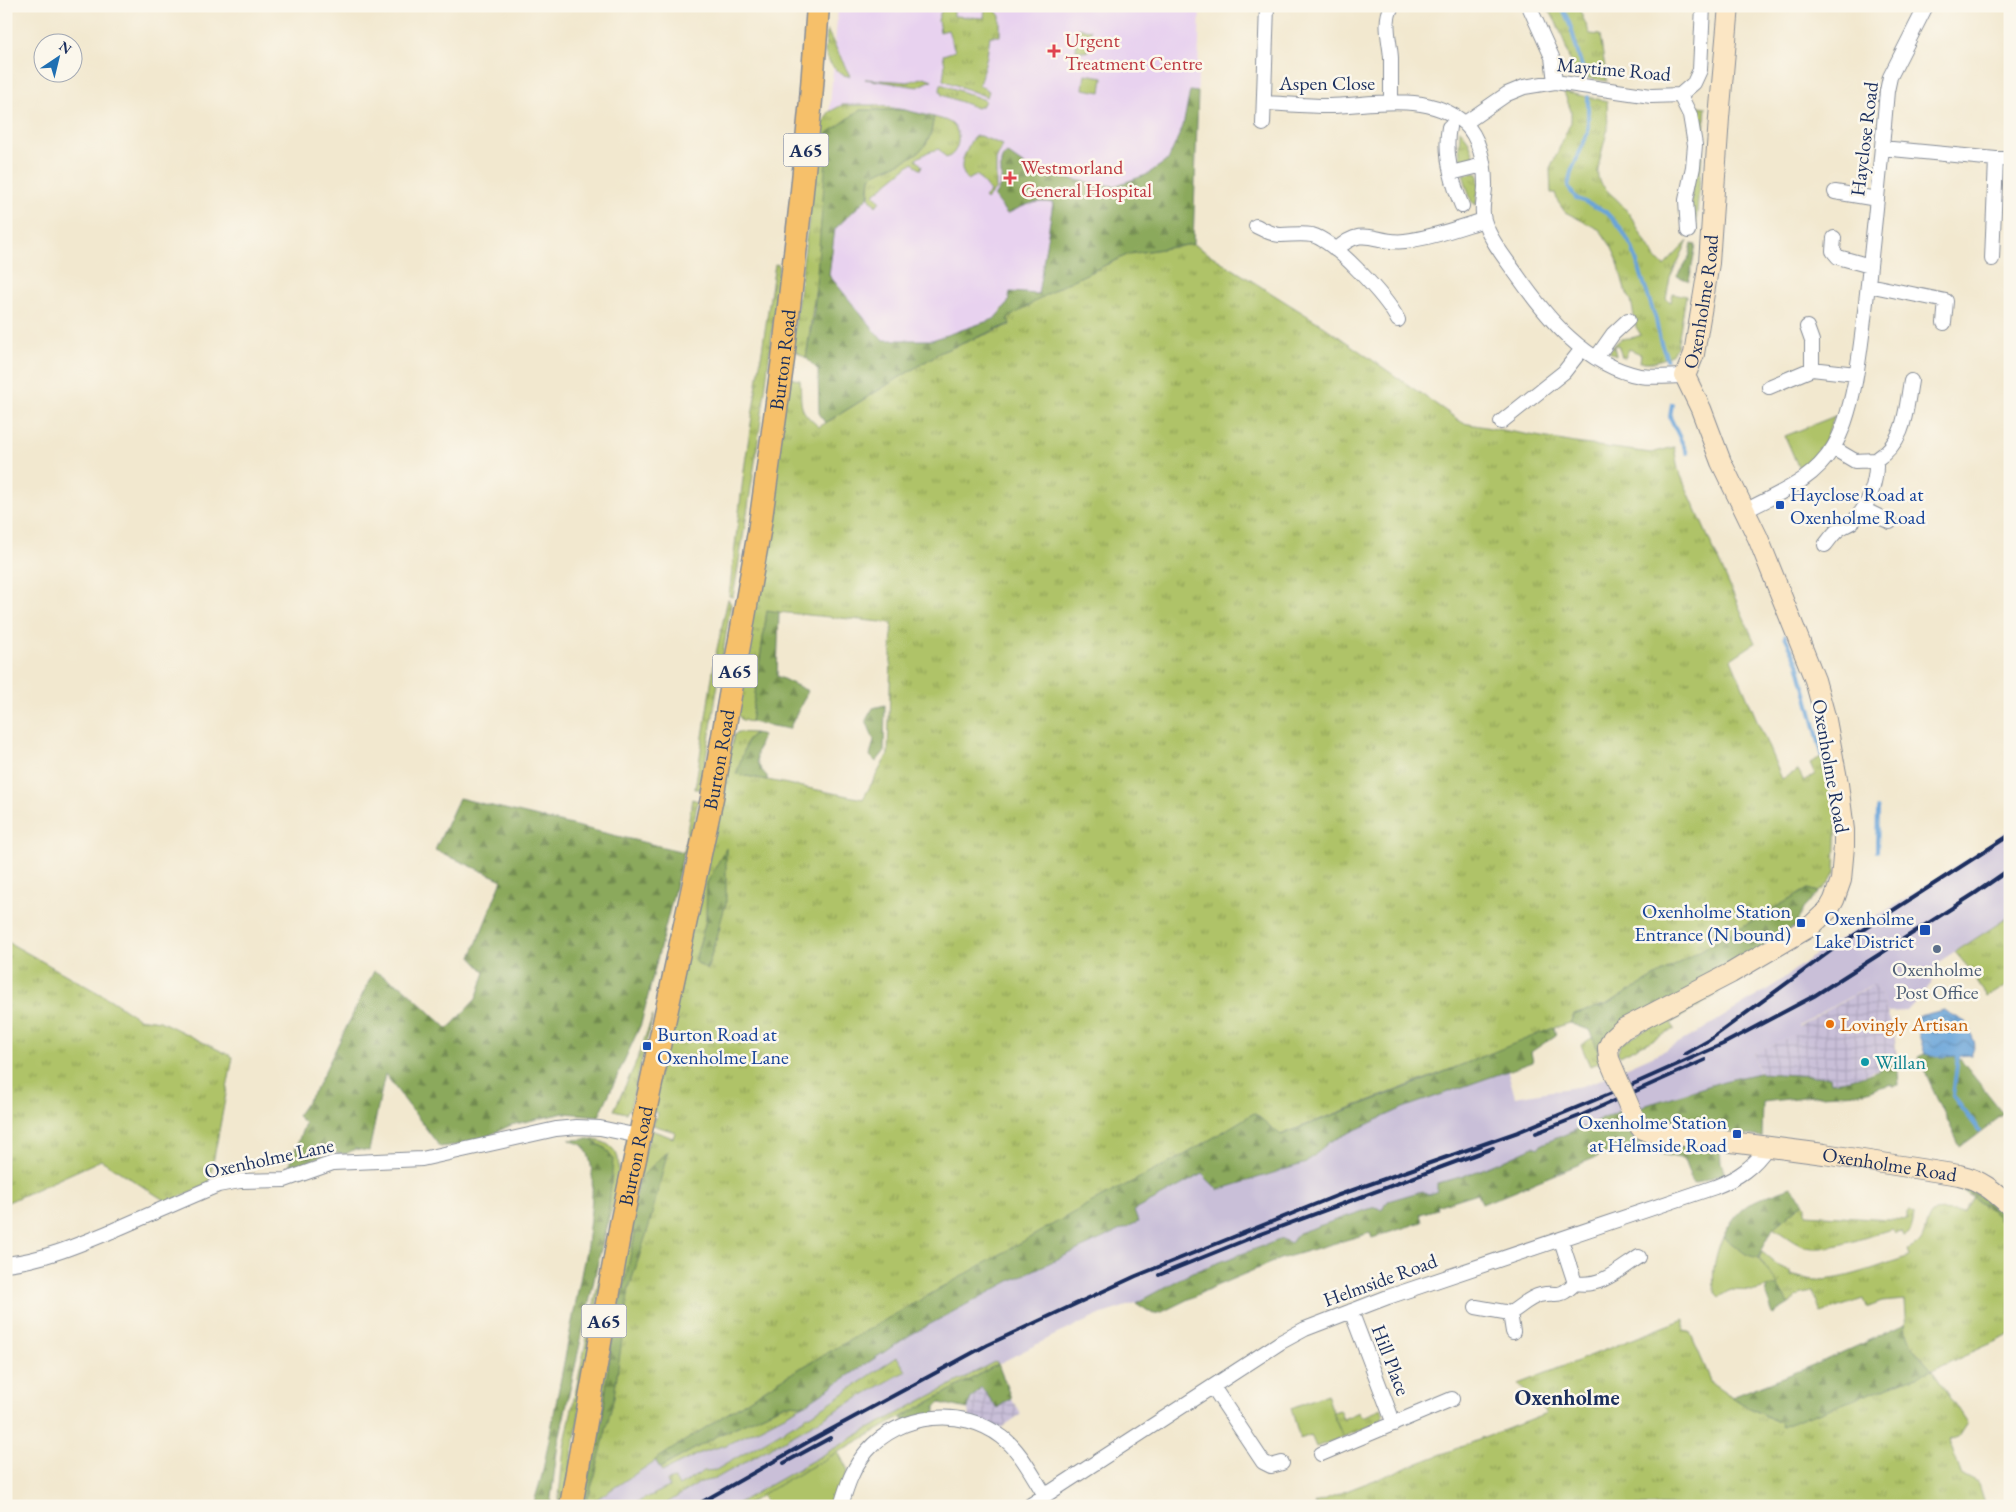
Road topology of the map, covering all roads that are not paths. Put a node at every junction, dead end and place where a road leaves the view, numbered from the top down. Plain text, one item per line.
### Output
1 (818, 6) edge
2 (1267, 6) edge
3 (1529, 6) edge
4 (1703, 6) edge
5 (1729, 6) edge
6 (1926, 6) edge
7 (1388, 8) edge
8 (1554, 82) junction
9 (1680, 95) junction
10 (1391, 102) junction
11 (1264, 103) junction
12 (1465, 123) junction
13 (1263, 124) dead end
14 (1448, 127) dead end
15 (1882, 148) junction
16 (2003, 159) edge
17 (1483, 166) junction
18 (1451, 173) junction
19 (1835, 192) dead end
20 (1877, 199) junction
21 (1462, 206) dead end
22 (1484, 220) junction
23 (1256, 226) dead end
24 (1688, 231) dead end
25 (1834, 238) dead end
26 (1336, 250) junction
27 (1992, 258) dead end
28 (1870, 266) junction
29 (1868, 285) junction
30 (1398, 320) dead end
31 (1628, 320) dead end
32 (1944, 323) dead end
33 (1807, 327) dead end
34 (1582, 349) junction
35 (1596, 358) junction
36 (1812, 369) junction
37 (1856, 374) junction
38 (1685, 376) junction
39 (1911, 381) dead end
40 (1769, 387) dead end
41 (1501, 422) dead end
42 (1833, 448) junction
43 (1876, 460) junction
44 (1863, 509) junction
45 (1745, 511) junction
46 (1890, 522) dead end
47 (1826, 546) dead end
48 (639, 1136) junction
49 (1768, 1146) junction
50 (2010, 1206) edge
51 (1561, 1240) junction
52 (1640, 1259) dead end
53 (6, 1264) edge
54 (1575, 1283) junction
55 (1476, 1307) dead end
56 (1350, 1310) junction
57 (1510, 1313) junction
58 (1513, 1332) dead end
59 (1213, 1387) junction
60 (1452, 1399) dead end
61 (1394, 1424) junction
62 (1321, 1454) dead end
63 (1282, 1463) dead end
64 (1045, 1495) junction
65 (571, 1506) edge
66 (841, 1506) edge
67 (1029, 1506) edge

1 - 48 main road, Burton Road / A65
2 - 11 street, Aspen Close
3 - 8 street
4 - 9 street, Maytime Road
5 - 38 main road, Oxenholme Road
6 - 15 street, Hayclose Road
7 - 10 street, Aspen Close
8 - 9 street, Maytime Road
8 - 12 street, Maytime Road
9 - 24 street, Maytime Road
10 - 11 street, Aspen Close
10 - 12 street, Aspen Close
11 - 13 street, Aspen Close
12 - 17 street
14 - 18 street
15 - 16 street
15 - 20 street, Hayclose Road
16 - 27 street
17 - 18 street
17 - 22 street
18 - 21 street
19 - 20 street
20 - 28 street, Hayclose Road
22 - 26 street
22 - 34 street
23 - 26 street
25 - 28 street
26 - 30 street
28 - 29 street, Hayclose Road
29 - 32 street
29 - 37 street, Hayclose Road
31 - 35 street
33 - 36 street
34 - 35 street
34 - 41 street
35 - 38 street
36 - 37 street
36 - 40 street
37 - 42 street, Hayclose Road
38 - 45 main road, Oxenholme Road
39 - 43 street
42 - 43 street
42 - 45 street, Hayclose Road
43 - 44 street
44 - 46 street
44 - 47 street
45 - 49 main road, Oxenholme Road, bridge
48 - 53 street, Oxenholme Lane
48 - 65 main road, Burton Road / A65
49 - 50 main road, Oxenholme Road
49 - 51 street, Helmside Road
51 - 54 street
51 - 56 street, Helmside Road
52 - 54 street
54 - 57 street
55 - 57 street
56 - 59 street, Helmside Road
56 - 61 street, Hill Place
57 - 58 street
59 - 63 street
59 - 64 street, Helmside Road
60 - 61 street, Hill Place
61 - 62 street, Hill Place
64 - 66 street
64 - 67 street, Helmside Road

